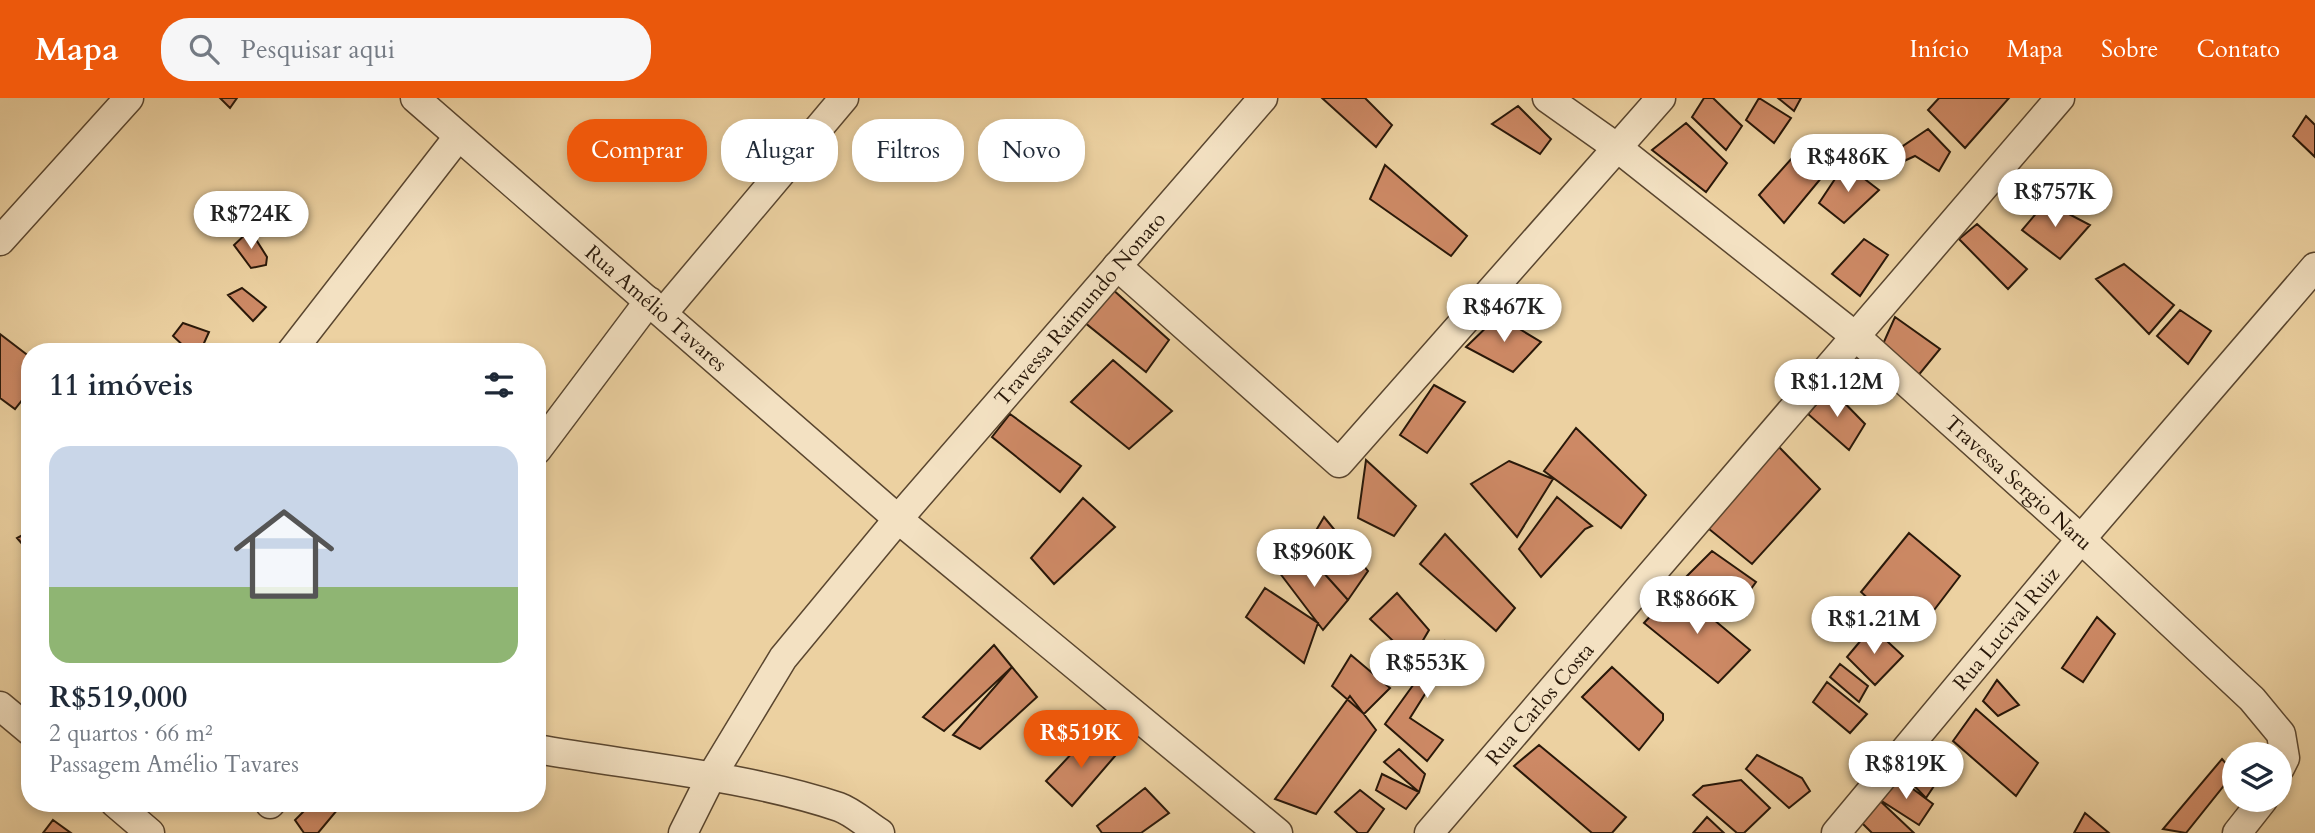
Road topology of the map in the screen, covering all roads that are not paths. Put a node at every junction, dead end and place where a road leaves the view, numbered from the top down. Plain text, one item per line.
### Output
1 (129, 98) edge
2 (844, 98) edge
3 (1263, 98) edge
4 (1547, 98) edge
5 (1661, 98) edge
6 (2060, 98) edge
7 (431, 103) edge
8 (458, 137) junction
9 (1619, 149) junction
10 (0, 241) edge
11 (1117, 266) junction
12 (2315, 267) edge
13 (656, 307) junction
14 (1855, 337) junction
15 (298, 343) edge
16 (546, 439) edge
17 (898, 519) junction
18 (2081, 539) junction
19 (0, 706) edge
20 (21, 724) edge
21 (2282, 742) edge
22 (546, 750) edge
23 (711, 777) junction
24 (126, 812) edge
25 (2254, 812) edge
26 (150, 833) edge
27 (683, 833) edge
28 (880, 833) edge
29 (1278, 833) edge
30 (1429, 833) edge
31 (1836, 833) edge
32 (2237, 833) edge

1 - 10 street
2 - 13 street
3 - 11 street, Travessa Raimundo Nonato
4 - 9 street, Travessa Sergio Naru
5 - 9 street
6 - 14 street, Rua Carlos Costa
7 - 8 street, Rua Amélio Tavares
8 - 13 street, Rua Amélio Tavares
8 - 15 street
9 - 11 street
9 - 14 street, Travessa Sergio Naru
11 - 17 street, Travessa Raimundo Nonato
12 - 18 street, Rua Lucival Ruiz
13 - 16 street
13 - 17 street, Rua Amélio Tavares
14 - 18 street, Travessa Sergio Naru
14 - 30 street, Rua Carlos Costa
17 - 23 street, Travessa Raimundo Nonato
17 - 29 street, Rua Amélio Tavares
18 - 21 street, Travessa Sergio Naru
18 - 31 street, Rua Lucival Ruiz
19 - 20 street
22 - 23 street
23 - 27 street, Travessa Raimundo Nonato
23 - 28 street
24 - 26 street
25 - 32 street

